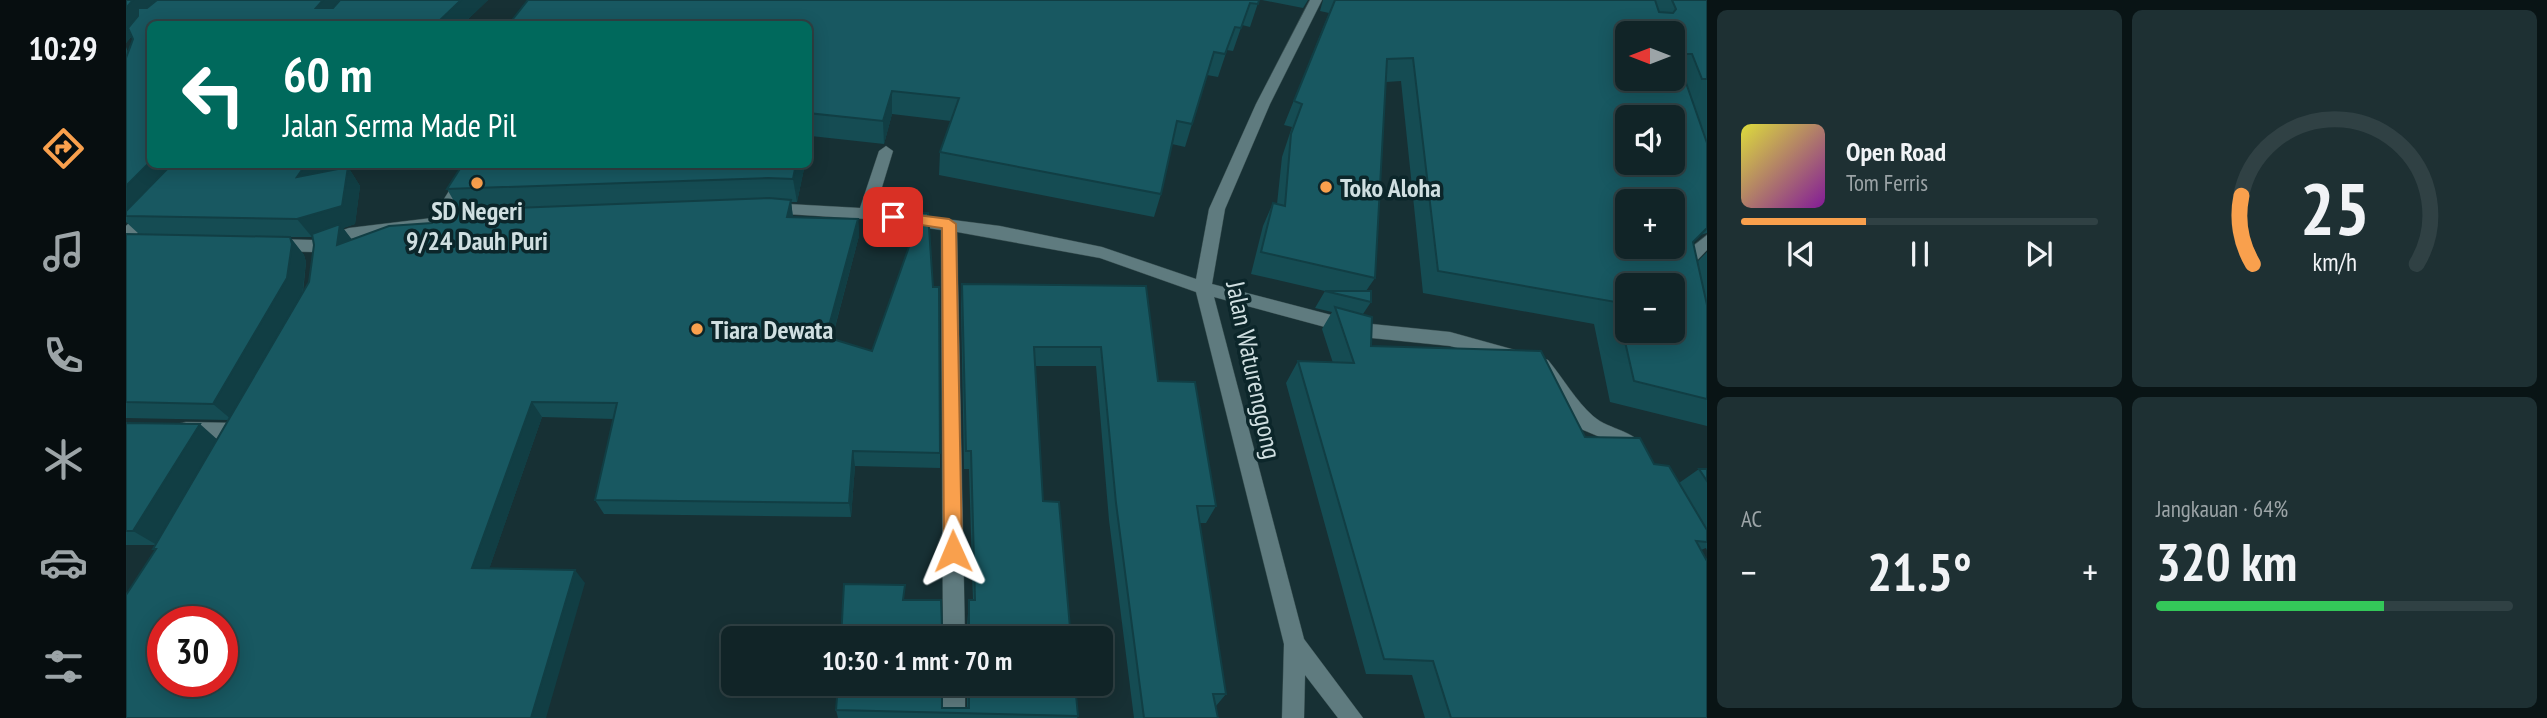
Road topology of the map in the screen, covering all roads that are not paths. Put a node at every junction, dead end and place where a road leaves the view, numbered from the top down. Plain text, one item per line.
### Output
1 (1316, 0) edge
2 (886, 151) dead end
3 (471, 168) edge
4 (160, 201) edge
5 (759, 208) edge
6 (866, 214) junction
7 (475, 219) edge
8 (438, 221) junction
9 (949, 224) junction
10 (130, 241) edge
11 (1707, 241) edge
12 (260, 245) edge
13 (1683, 273) edge
14 (1203, 288) junction
15 (163, 429) edge
16 (224, 455) edge
17 (1645, 463) edge
18 (954, 626) edge
19 (1295, 644) junction
20 (954, 696) edge
21 (954, 718) edge
22 (1293, 718) edge
23 (1352, 718) edge

1 - 14 street, Jalan Waturenggong
2 - 6 street
3 - 8 street
4 - 10 street
5 - 6 street
6 - 9 street
7 - 8 street
8 - 12 street
9 - 14 street
9 - 18 street
11 - 13 street
14 - 17 street
14 - 19 street, Jalan Waturenggong
15 - 16 street
19 - 22 street, Jalan Waturenggong
19 - 23 street, Jalan Waturenggong
20 - 21 street

